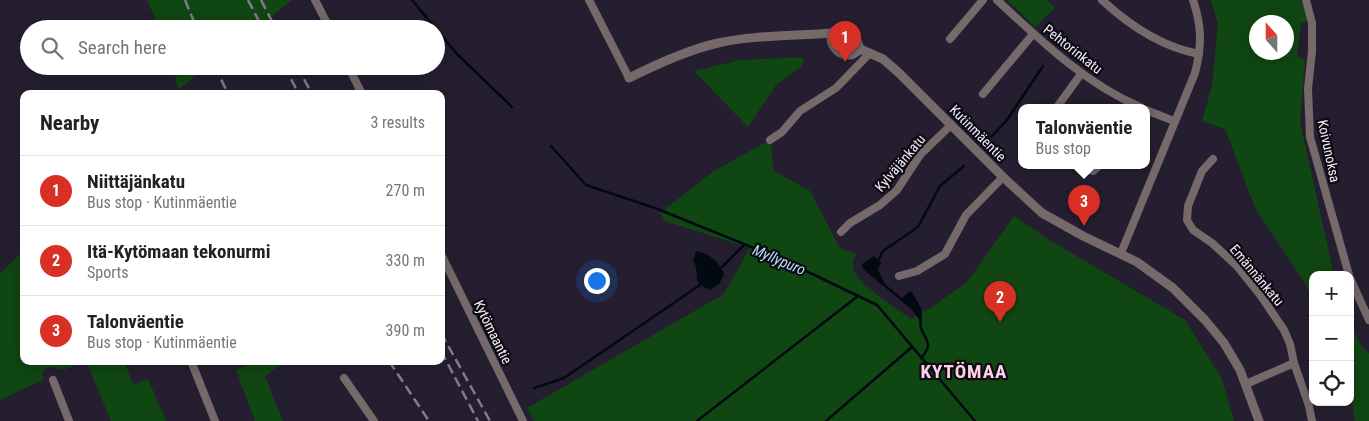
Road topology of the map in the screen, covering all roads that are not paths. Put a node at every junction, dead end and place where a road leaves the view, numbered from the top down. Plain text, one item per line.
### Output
1 (315, 0) edge
2 (589, 0) edge
3 (983, 0) edge
4 (997, 0) edge
5 (1102, 0) edge
6 (1193, 0) edge
7 (1306, 0) edge
8 (325, 20) edge
9 (832, 33) junction
10 (1033, 34) junction
11 (950, 39) dead end
12 (860, 49) junction
13 (870, 53) junction
14 (1199, 54) junction
15 (1081, 74) junction
16 (352, 75) edge
17 (629, 78) joint
18 (360, 90) edge
19 (983, 94) dead end
20 (1059, 104) edge
21 (1126, 104) edge
22 (1150, 112) edge
23 (1174, 122) junction
24 (951, 125) junction
25 (770, 140) dead end
26 (1213, 159) dead end
27 (1003, 178) junction
28 (841, 232) dead end
29 (1120, 253) junction
30 (445, 262) edge
31 (1349, 271) edge
32 (899, 276) dead end
33 (1354, 285) edge
34 (1369, 320) edge
35 (1294, 362) junction
36 (193, 365) edge
37 (344, 378) dead end
38 (53, 380) dead end
39 (1246, 384) junction
40 (69, 421) edge
41 (215, 421) edge
42 (374, 421) edge
43 (523, 421) edge
44 (1259, 421) edge
45 (1312, 421) edge

1 - 8 street
2 - 17 street
3 - 11 street
4 - 10 street, Pehtorinkatu
5 - 14 street
6 - 14 street
7 - 31 street, Koivunoksa
9 - 12 street
9 - 12 street, Kutinmäentie
9 - 17 street
10 - 15 street, Pehtorinkatu
10 - 19 street
12 - 13 street, Kutinmäentie
13 - 24 street, Kutinmäentie
13 - 25 street
14 - 23 street
15 - 20 street
15 - 21 street, Pehtorinkatu
16 - 18 street
22 - 23 street
23 - 29 street
24 - 27 street, Kutinmäentie
24 - 28 street, Kylväjänkatu
26 - 35 street, Emännänkatu
27 - 29 street, Kutinmäentie
27 - 32 street
29 - 39 street, Kutinmäentie
30 - 43 street, Kytömaantie
33 - 34 street, Koivunoksa
35 - 39 street
35 - 45 street, Emännänkatu
36 - 41 street
37 - 42 street
38 - 40 street
39 - 44 street, Kutinmäentie

